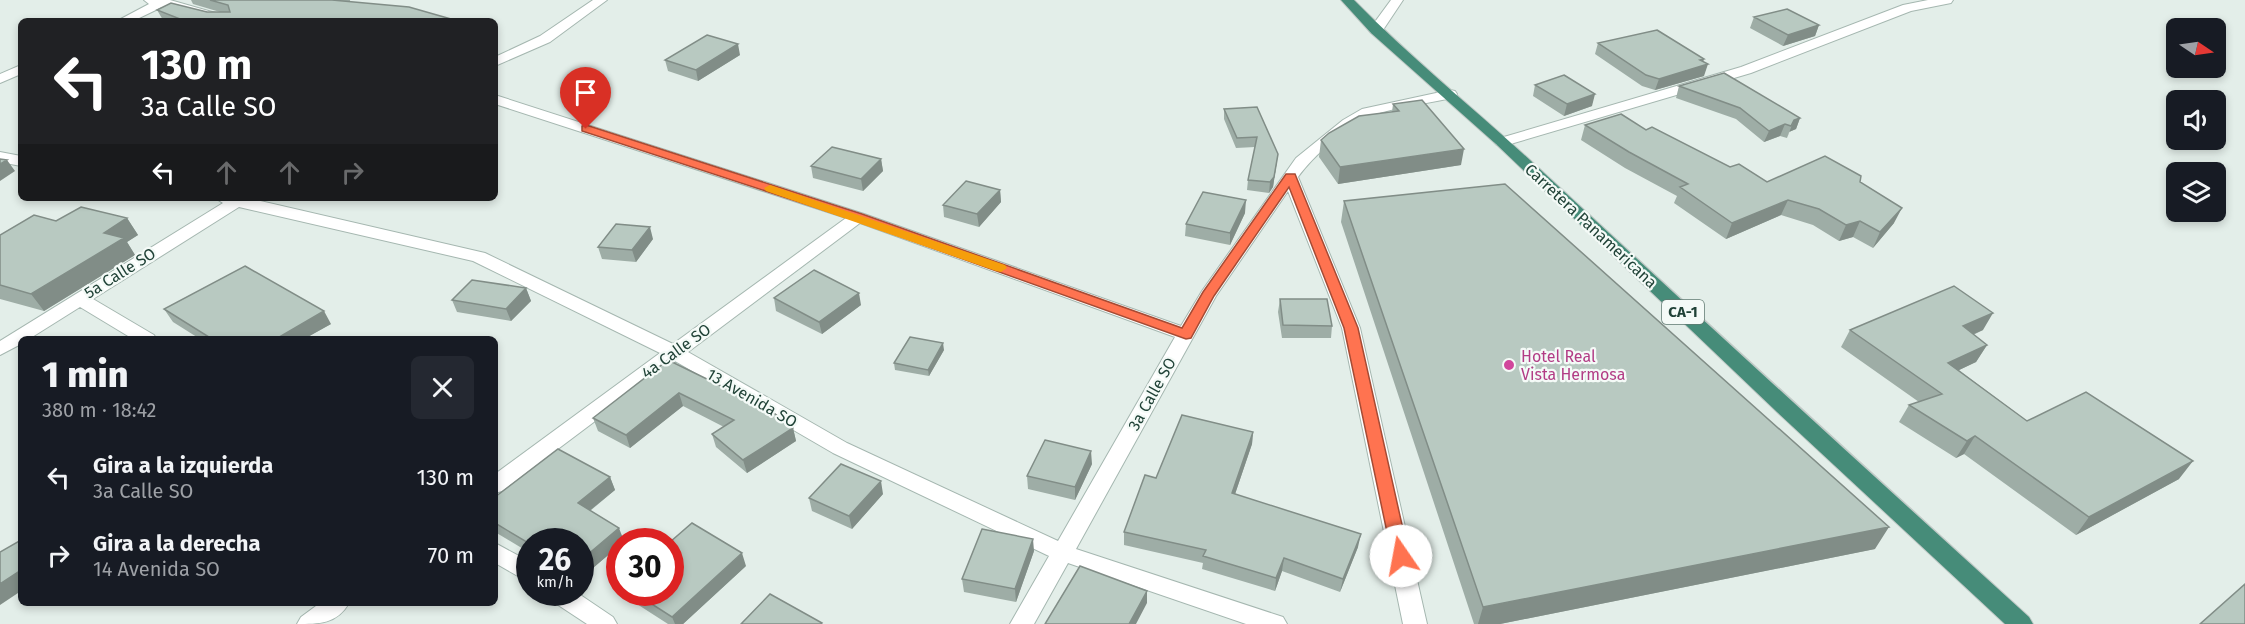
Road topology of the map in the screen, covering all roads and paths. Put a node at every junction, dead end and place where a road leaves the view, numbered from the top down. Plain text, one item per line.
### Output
1 (601, 0) edge
2 (1347, 0) edge
3 (1397, 0) edge
4 (1947, 0) edge
5 (160, 1) edge
6 (129, 18) edge
7 (218, 18) edge
8 (1376, 30) junction
9 (498, 61) edge
10 (18, 70) edge
11 (0, 79) edge
12 (1450, 94) junction
13 (498, 100) edge
14 (1502, 142) junction
15 (0, 157) edge
16 (18, 160) edge
17 (1290, 176) junction
18 (230, 201) edge
19 (241, 201) edge
20 (858, 217) junction
21 (79, 298) junction
22 (1186, 334) junction
23 (20, 336) edge
24 (142, 336) edge
25 (18, 337) edge
26 (0, 349) edge
27 (673, 352) junction
28 (498, 483) edge
29 (1063, 553) junction
30 (498, 554) edge
31 (516, 565) edge
32 (333, 606) edge
33 (578, 606) edge
34 (309, 624) edge
35 (604, 624) edge
36 (1022, 624) edge
37 (1275, 624) edge
38 (1415, 624) edge
39 (2021, 624) edge

1 - 9 street
2 - 8 highway, Carretera Panamericana / CA-1
3 - 8 street
4 - 14 street
5 - 6 street
5 - 7 street
8 - 12 highway, Carretera Panamericana / CA-1
10 - 11 street
12 - 14 highway, Carretera Panamericana / CA-1
12 - 17 street, 3a Calle SO
13 - 20 street
14 - 39 highway, Carretera Panamericana / CA-1
15 - 16 street
17 - 22 street, 3a Calle SO
17 - 38 street
18 - 21 street, 5a Calle SO
19 - 27 street, 13 Avenida SO
20 - 22 street
20 - 27 street, 4a Calle SO
21 - 23 street, 5a Calle SO
21 - 24 street
22 - 29 street, 3a Calle SO
25 - 26 street, 5a Calle SO
27 - 28 street, 4a Calle SO
27 - 29 street, 13 Avenida SO
29 - 36 street, 3a Calle SO
29 - 37 street, 13 Avenida SO
30 - 31 street
32 - 34 street
33 - 35 street

